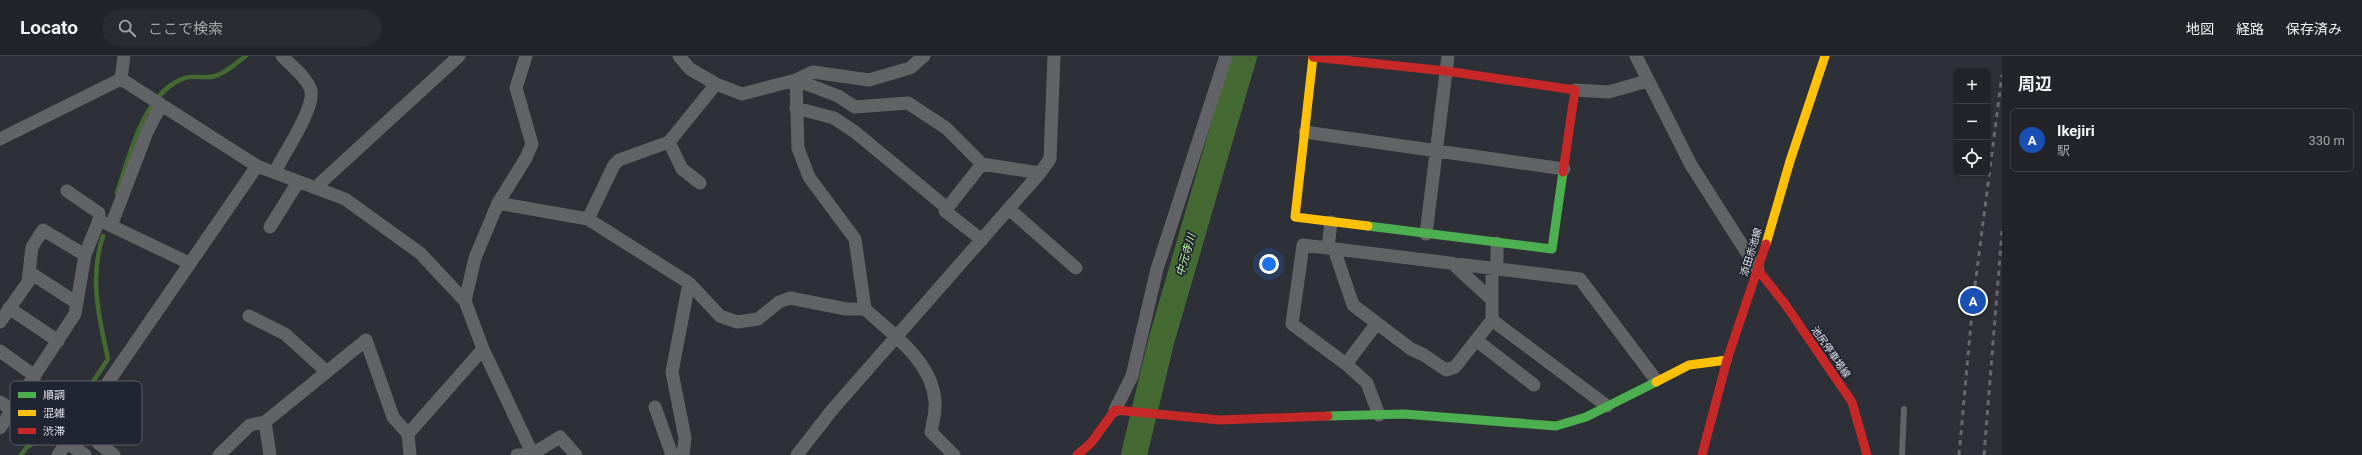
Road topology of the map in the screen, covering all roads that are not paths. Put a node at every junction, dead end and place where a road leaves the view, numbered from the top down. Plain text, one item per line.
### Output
1 (124, 56) edge
2 (282, 56) edge
3 (459, 56) edge
4 (526, 56) edge
5 (679, 56) edge
6 (924, 56) edge
7 (1054, 56) edge
8 (1226, 56) edge
9 (1448, 56) edge
10 (1636, 56) edge
11 (1825, 56) edge
12 (1314, 57) edge
13 (1446, 71) junction
14 (121, 79) junction
15 (796, 80) junction
16 (1647, 81) junction
17 (716, 84) junction
18 (1576, 90) junction
19 (161, 105) junction
20 (796, 108) junction
21 (1305, 132) junction
22 (0, 140) edge
23 (669, 142) junction
24 (1436, 151) junction
25 (982, 164) junction
26 (257, 166) junction
27 (1564, 169) junction
28 (275, 172) junction
29 (1040, 173) junction
30 (298, 182) junction
31 (700, 184) dead end
32 (316, 187) junction
33 (66, 191) dead end
34 (498, 203) junction
35 (947, 208) junction
36 (1009, 209) junction
37 (588, 219) junction
38 (99, 220) junction
39 (1331, 222) junction
40 (111, 226) junction
41 (270, 227) dead end
42 (1426, 234) junction
43 (982, 240) junction
44 (1497, 243) junction
45 (1331, 248) junction
46 (85, 255) junction
47 (189, 263) junction
48 (1452, 264) junction
49 (1076, 268) dead end
50 (1494, 269) junction
51 (1758, 270) junction
52 (29, 272) junction
53 (689, 283) junction
54 (1492, 300) junction
55 (465, 301) junction
56 (77, 303) junction
57 (9, 308) junction
58 (865, 309) junction
59 (249, 316) dead end
60 (1492, 320) junction
61 (0, 322) edge
62 (1377, 323) junction
63 (897, 338) junction
64 (1476, 340) junction
65 (58, 341) junction
66 (483, 349) junction
67 (0, 351) edge
68 (1727, 360) junction
69 (1346, 364) junction
70 (327, 372) junction
71 (35, 376) junction
72 (1656, 380) junction
73 (32, 381) edge
74 (109, 381) edge
75 (1534, 385) dead end
76 (0, 402) edge
77 (1607, 406) junction
78 (655, 407) dead end
79 (10, 409) edge
80 (1904, 409) dead end
81 (1115, 410) junction
82 (10, 413) edge
83 (1379, 415) junction
84 (265, 422) junction
85 (0, 428) edge
86 (408, 434) junction
87 (66, 445) edge
88 (70, 445) edge
89 (101, 445) edge
90 (533, 454) edge
91 (58, 455) edge
92 (85, 455) edge
93 (114, 455) edge
94 (219, 455) edge
95 (270, 455) edge
96 (410, 455) edge
97 (517, 455) edge
98 (576, 455) edge
99 (672, 455) edge
100 (683, 455) edge
101 (797, 455) edge
102 (954, 455) edge
103 (1077, 455) edge
104 (1702, 455) edge
105 (1867, 455) edge
106 (1902, 455) edge

1 - 14 street
2 - 28 street
3 - 32 street
4 - 34 street
5 - 17 street
6 - 15 street
7 - 29 street
8 - 81 street
9 - 13 street
10 - 16 street
11 - 51 street, 添田赤池線
12 - 13 street
12 - 21 street
13 - 18 street
13 - 24 street
14 - 19 street
14 - 22 street
15 - 17 street
15 - 20 street
15 - 25 street
16 - 18 street
16 - 51 street
17 - 23 street
18 - 27 street
19 - 26 street
19 - 40 street
20 - 35 street
20 - 58 street
21 - 24 street
21 - 39 street
23 - 31 street
23 - 37 street
24 - 27 street
24 - 42 street
25 - 29 street
25 - 35 street
26 - 28 street
26 - 47 street
27 - 44 street
28 - 30 street
29 - 36 street
30 - 32 street
30 - 41 street
32 - 55 street
33 - 38 street
34 - 37 street
34 - 55 street
35 - 43 street
36 - 43 street
36 - 49 street
37 - 53 street
38 - 40 street
38 - 46 street
39 - 42 street
39 - 45 street
40 - 47 street
42 - 44 street
43 - 63 street
44 - 50 street
45 - 48 street
45 - 62 street
45 - 69 street
46 - 52 street
46 - 56 street
47 - 74 street
48 - 50 street
48 - 54 street
50 - 54 street
50 - 72 street
51 - 68 street, 添田赤池線
51 - 105 street, 池尻停車場線
52 - 56 street
52 - 57 street
53 - 58 street
53 - 100 street
54 - 60 street
55 - 66 street
56 - 65 street
57 - 61 street
57 - 65 street
58 - 63 street
59 - 70 street
60 - 64 street
60 - 77 street
62 - 64 street
62 - 69 street
63 - 101 street
63 - 102 street
64 - 75 street
65 - 71 street
66 - 86 street
66 - 90 street
67 - 71 street
68 - 72 street
68 - 104 street, 添田赤池線
69 - 83 street
70 - 84 street
70 - 86 street
71 - 73 street
72 - 77 street
76 - 79 street
77 - 83 street
78 - 99 street
80 - 106 lane
81 - 83 street
81 - 103 street
82 - 85 street
84 - 94 street
84 - 95 street
86 - 96 street
87 - 91 street
88 - 92 street
89 - 93 street
90 - 97 street
90 - 98 street

